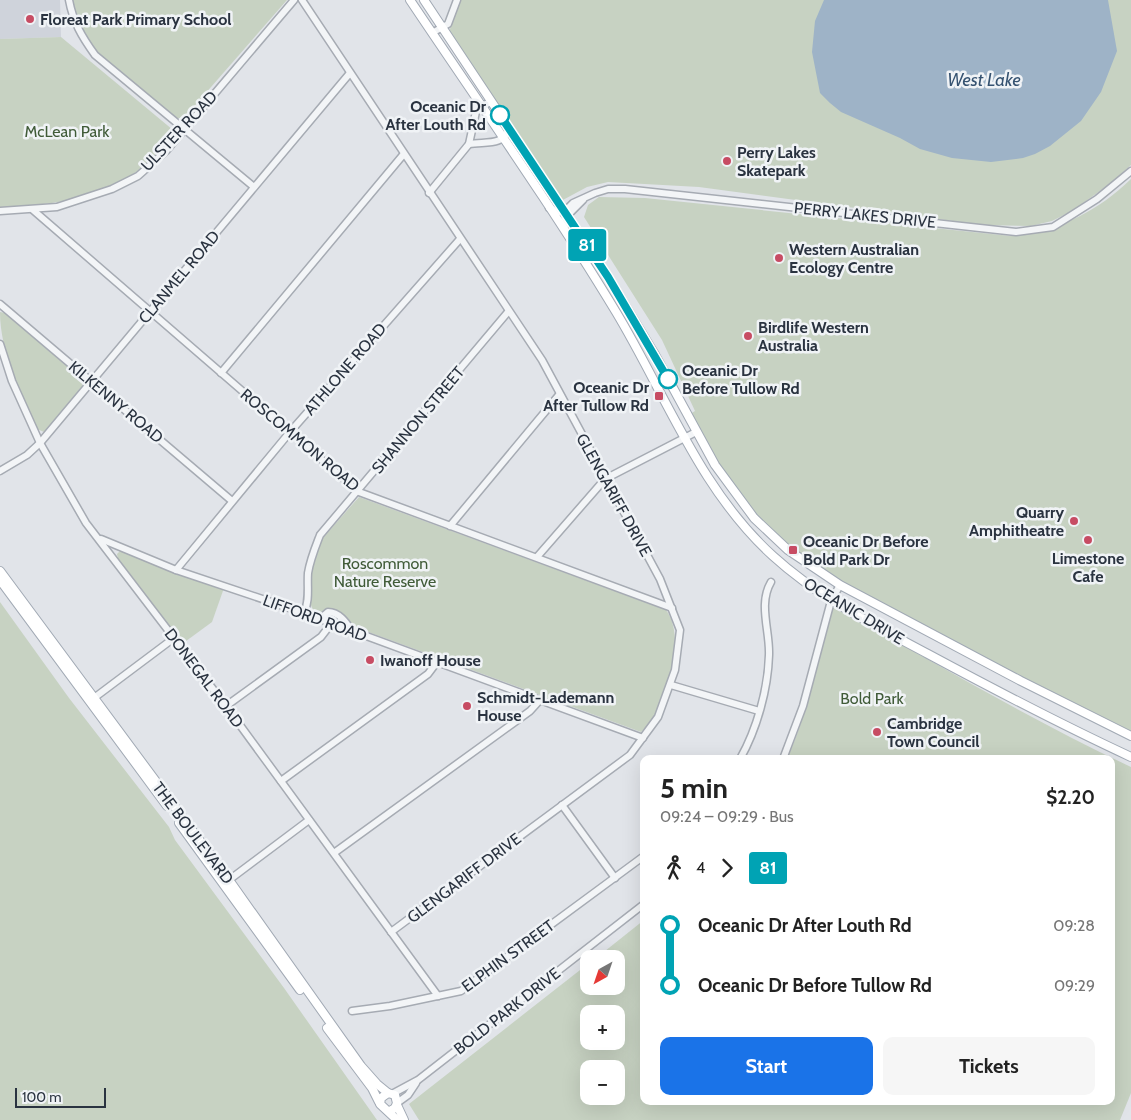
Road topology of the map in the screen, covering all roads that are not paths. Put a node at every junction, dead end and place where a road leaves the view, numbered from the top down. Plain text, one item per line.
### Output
1 (69, 0) edge
2 (294, 0) edge
3 (302, 0) edge
4 (424, 0) edge
5 (457, 0) edge
6 (414, 2) edge
7 (443, 28) junction
8 (432, 33) junction
9 (350, 73) junction
10 (492, 102) junction
11 (480, 105) junction
12 (509, 128) junction
13 (184, 129) junction
14 (503, 139) junction
15 (469, 144) junction
16 (403, 154) junction
17 (1131, 171) edge
18 (254, 188) junction
19 (429, 193) junction
20 (547, 207) junction
21 (33, 210) junction
22 (0, 211) edge
23 (564, 212) junction
24 (460, 239) junction
25 (571, 243) junction
26 (0, 304) edge
27 (150, 312) junction
28 (508, 312) junction
29 (0, 344) edge
30 (221, 373) junction
31 (91, 382) junction
32 (559, 395) junction
33 (290, 432) junction
34 (696, 432) junction
35 (685, 438) junction
36 (40, 443) junction
37 (0, 471) edge
38 (605, 478) junction
39 (359, 492) junction
40 (232, 501) junction
41 (450, 526) junction
42 (100, 539) junction
43 (536, 557) junction
44 (0, 570) edge
45 (176, 570) junction
46 (0, 580) edge
47 (771, 582) dead end
48 (840, 584) junction
49 (831, 601) junction
50 (672, 608) junction
51 (304, 613) junction
52 (320, 619) junction
53 (331, 624) junction
54 (353, 631) junction
55 (174, 638) junction
56 (437, 662) junction
57 (670, 685) junction
58 (92, 700) junction
59 (540, 700) junction
60 (226, 706) junction
61 (759, 712) junction
62 (1131, 736) edge
63 (643, 738) junction
64 (742, 755) edge
65 (785, 755) edge
66 (1131, 757) edge
67 (281, 781) junction
68 (562, 805) junction
69 (309, 820) junction
70 (334, 853) junction
71 (640, 859) edge
72 (614, 878) junction
73 (226, 882) junction
74 (640, 907) edge
75 (391, 932) junction
76 (438, 996) junction
77 (352, 1011) dead end
78 (418, 1080) junction
79 (390, 1093) junction
80 (379, 1102) junction
81 (397, 1104) junction
82 (390, 1111) junction
83 (397, 1120) edge
84 (404, 1120) edge

1 - 13 street
2 - 13 street, ULSTER ROAD
3 - 9 street, GLENGARIFF DRIVE
4 - 7 main road, OCEANIC DRIVE
5 - 7 street
6 - 8 main road, OCEANIC DRIVE
7 - 8 street
7 - 10 main road, OCEANIC DRIVE
8 - 11 main road, OCEANIC DRIVE
9 - 16 street, GLENGARIFF DRIVE
9 - 18 street, CLANMEL ROAD
10 - 11 street
10 - 12 main road, OCEANIC DRIVE
11 - 14 main road, OCEANIC DRIVE
11 - 15 street
12 - 14 street
12 - 23 main road, OCEANIC DRIVE
13 - 18 street
13 - 21 street, ULSTER ROAD
14 - 15 street
14 - 20 main road, OCEANIC DRIVE
15 - 19 street
16 - 19 street, GLENGARIFF DRIVE
16 - 30 street
17 - 23 street, PERRY LAKES DRIVE
18 - 27 street, CLANMEL ROAD
19 - 24 street, GLENGARIFF DRIVE
20 - 23 street
20 - 25 main road, OCEANIC DRIVE
21 - 22 street, ULSTER ROAD
21 - 27 street, ROSCOMMON ROAD
23 - 25 street
23 - 34 main road, OCEANIC DRIVE
24 - 28 street, GLENGARIFF DRIVE
24 - 33 street, ATHLONE ROAD
25 - 35 main road, OCEANIC DRIVE
26 - 31 street, KILKENNY ROAD
27 - 30 street, ROSCOMMON ROAD
27 - 31 street, CLANMEL ROAD
28 - 32 street, GLENGARIFF DRIVE
28 - 39 street, SHANNON STREET
29 - 36 street, DONEGAL ROAD
30 - 33 street, ROSCOMMON ROAD
31 - 36 street, CLANMEL ROAD
31 - 40 street, KILKENNY ROAD
32 - 38 street, GLENGARIFF DRIVE
32 - 41 street
33 - 39 street, ROSCOMMON ROAD
33 - 40 street, ATHLONE ROAD
34 - 35 street
34 - 48 main road, OCEANIC DRIVE
35 - 38 street
35 - 49 main road, OCEANIC DRIVE
36 - 37 street, CLANMEL ROAD
36 - 42 street, DONEGAL ROAD
38 - 43 street
38 - 50 street, GLENGARIFF DRIVE
39 - 41 street, ROSCOMMON ROAD
39 - 51 street, SHANNON STREET
40 - 45 street, ATHLONE ROAD
41 - 43 street, ROSCOMMON ROAD
42 - 45 street, LIFFORD ROAD
42 - 55 street, DONEGAL ROAD
43 - 50 street, ROSCOMMON ROAD
44 - 58 main road, THE BOULEVARD
45 - 51 street, LIFFORD ROAD
46 - 58 main road, THE BOULEVARD
47 - 61 street
48 - 49 street
48 - 62 main road, OCEANIC DRIVE
49 - 65 street
49 - 66 main road, OCEANIC DRIVE
50 - 57 street, GLENGARIFF DRIVE
51 - 52 street, LIFFORD ROAD
52 - 53 street, LIFFORD ROAD
52 - 54 street
53 - 54 street, LIFFORD ROAD
53 - 60 street
54 - 56 street, LIFFORD ROAD
55 - 58 street
55 - 60 street, DONEGAL ROAD
56 - 59 street, LIFFORD ROAD
56 - 67 street
57 - 61 street
57 - 63 street, GLENGARIFF DRIVE
58 - 73 main road, THE BOULEVARD
59 - 63 street, LIFFORD ROAD
59 - 70 street
60 - 67 street, DONEGAL ROAD
61 - 64 street
63 - 68 street, GLENGARIFF DRIVE
67 - 69 street, DONEGAL ROAD
68 - 72 street
68 - 75 street, GLENGARIFF DRIVE
69 - 70 street, DONEGAL ROAD
69 - 73 street
70 - 75 street, DONEGAL ROAD
71 - 72 street, ELPHIN STREET
72 - 76 street, ELPHIN STREET
73 - 79 main road, THE BOULEVARD
73 - 80 main road, THE BOULEVARD
74 - 78 street, BOLD PARK DRIVE
75 - 76 street, DONEGAL ROAD
76 - 77 street, ELPHIN STREET
78 - 79 street, BOLD PARK DRIVE
78 - 81 street, BOLD PARK DRIVE
79 - 80 main road
79 - 81 main road, THE BOULEVARD
80 - 82 main road, THE BOULEVARD
81 - 82 main road
81 - 84 main road, THE BOULEVARD
82 - 83 main road, THE BOULEVARD

